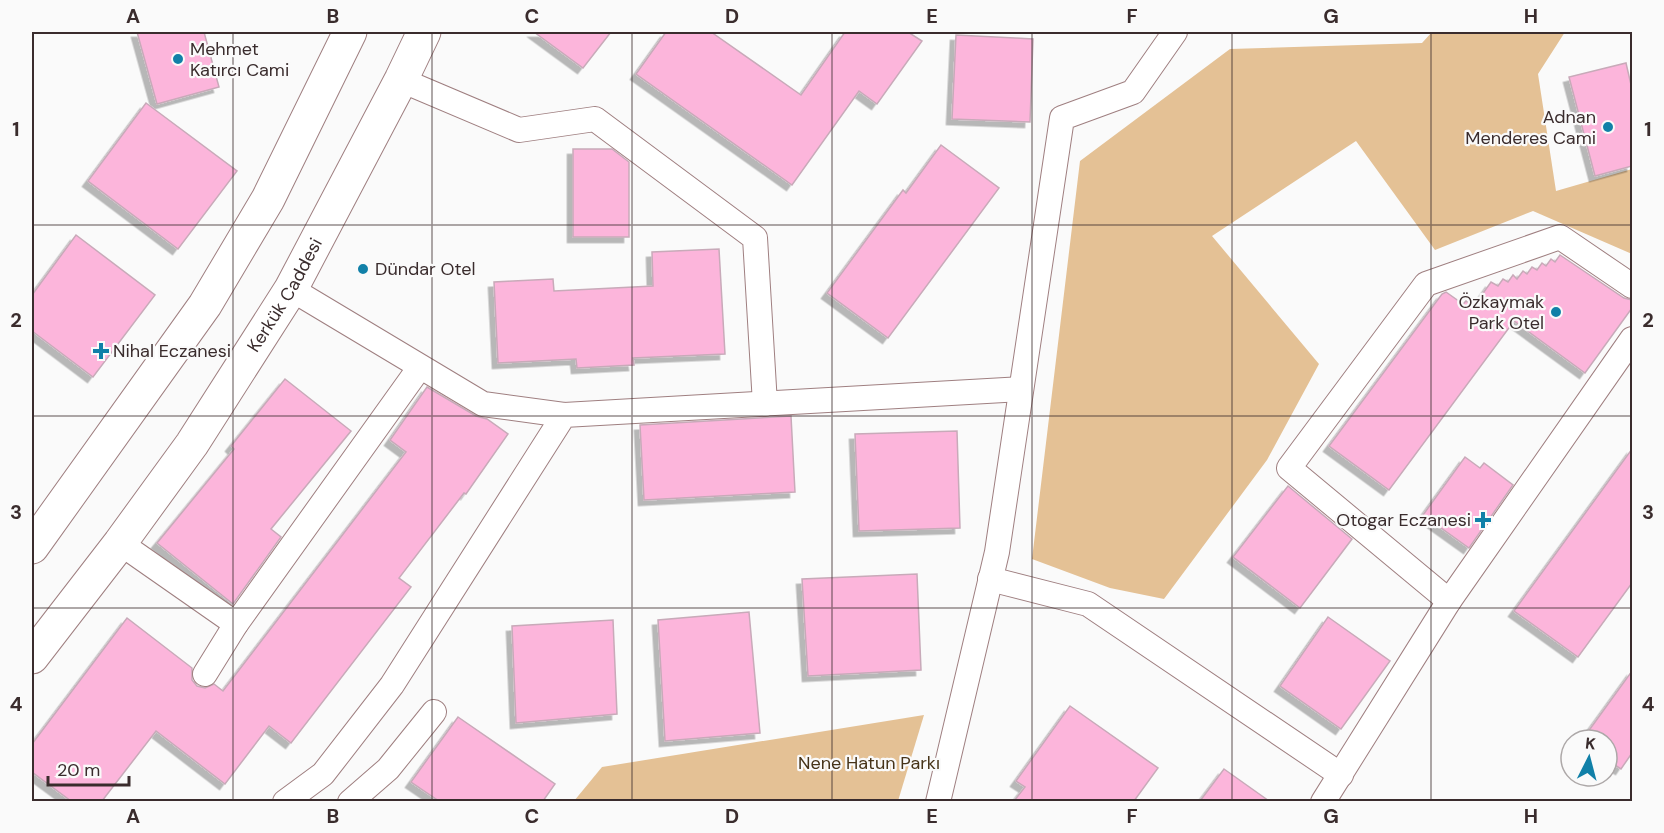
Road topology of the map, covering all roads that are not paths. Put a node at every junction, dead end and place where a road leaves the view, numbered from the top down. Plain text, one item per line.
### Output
1 (350, 32) edge
2 (424, 32) edge
3 (1175, 32) edge
4 (401, 80) junction
5 (1632, 285) edge
6 (291, 289) junction
7 (1632, 339) edge
8 (420, 367) junction
9 (1022, 389) junction
10 (765, 404) junction
11 (564, 415) junction
12 (120, 543) junction
13 (32, 547) edge
14 (990, 579) junction
15 (1449, 601) junction
16 (236, 624) junction
17 (32, 657) edge
18 (205, 674) dead end
19 (434, 712) dead end
20 (1341, 775) junction
21 (285, 801) edge
22 (350, 801) edge
23 (938, 801) edge
24 (1323, 801) edge

1 - 13 street
2 - 4 street, Kerkük Caddesi
3 - 9 street
4 - 6 street, Kerkük Caddesi
4 - 10 street
5 - 15 street
6 - 8 street
6 - 12 street, Kerkük Caddesi
7 - 15 street
8 - 11 street
8 - 16 street
9 - 10 street
9 - 14 street
10 - 11 street
11 - 21 street
12 - 16 street
12 - 17 street, Kerkük Caddesi
14 - 20 street
14 - 23 street
15 - 20 street
16 - 18 street
19 - 22 street
20 - 24 street

